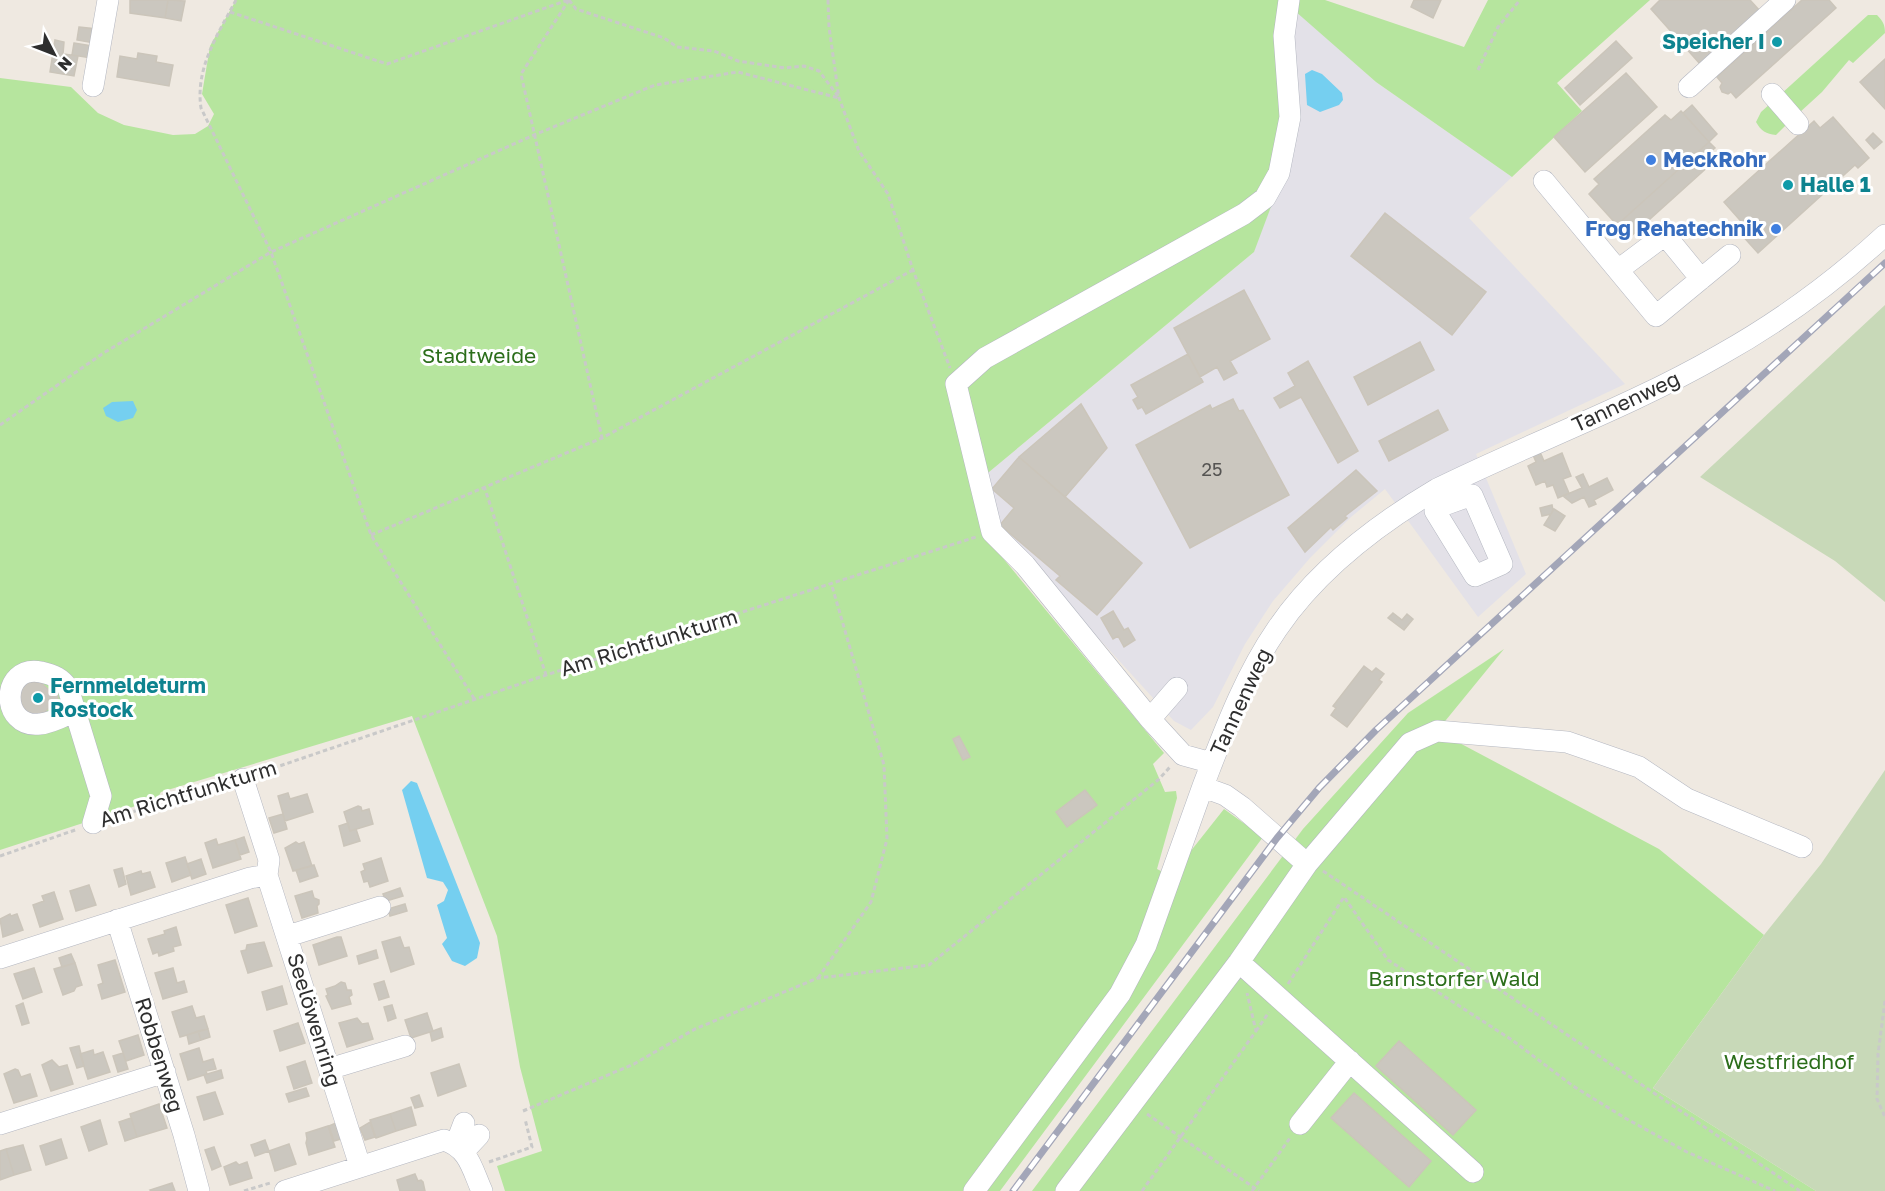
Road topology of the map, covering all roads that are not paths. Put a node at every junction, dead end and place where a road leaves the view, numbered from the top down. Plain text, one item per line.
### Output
1 (108, 0) edge
2 (1290, 0) edge
3 (1785, 0) edge
4 (93, 86) dead end
5 (1689, 87) dead end
6 (1772, 93) dead end
7 (1798, 124) dead end
8 (1544, 181) dead end
9 (1885, 235) edge
10 (1730, 255) dead end
11 (1618, 270) junction
12 (1701, 279) junction
13 (1177, 688) dead end
14 (75, 711) dead end
15 (1150, 719) junction
16 (1212, 763) junction
17 (243, 779) road end
18 (1203, 787) junction
19 (93, 823) road end
20 (1802, 848) dead end
21 (1307, 864) junction
22 (267, 875) junction
23 (380, 907) dead end
24 (117, 920) junction
25 (288, 936) junction
26 (0, 958) edge
27 (1239, 962) junction
28 (405, 1046) dead end
29 (1350, 1061) junction
30 (329, 1070) junction
31 (165, 1072) junction
32 (0, 1124) edge
33 (1300, 1124) road end
34 (471, 1129) dead end
35 (460, 1148) junction
36 (360, 1166) junction
37 (1473, 1172) dead end
38 (199, 1191) edge
39 (285, 1191) edge
40 (482, 1191) edge
41 (974, 1191) edge
42 (1066, 1191) edge

1 - 4 street
2 - 15 street
3 - 5 street
6 - 7 street
8 - 11 street
9 - 16 street, Tannenweg
10 - 12 street
11 - 12 street
11 - 12 street
13 - 15 street
14 - 19 street
15 - 16 street
16 - 18 street, Tannenweg
17 - 22 street, Seelöwenring
18 - 21 street
18 - 41 street, Tannenweg
20 - 21 street
21 - 27 street
22 - 24 street
22 - 25 street, Seelöwenring
23 - 25 street
24 - 26 street
24 - 31 street, Robbenweg
25 - 30 street, Seelöwenring
27 - 29 street
27 - 42 street
28 - 30 street
29 - 33 street
29 - 37 street
30 - 36 street, Seelöwenring
31 - 32 street
31 - 38 street, Robbenweg
34 - 35 street
35 - 36 street
35 - 40 street
36 - 39 street

